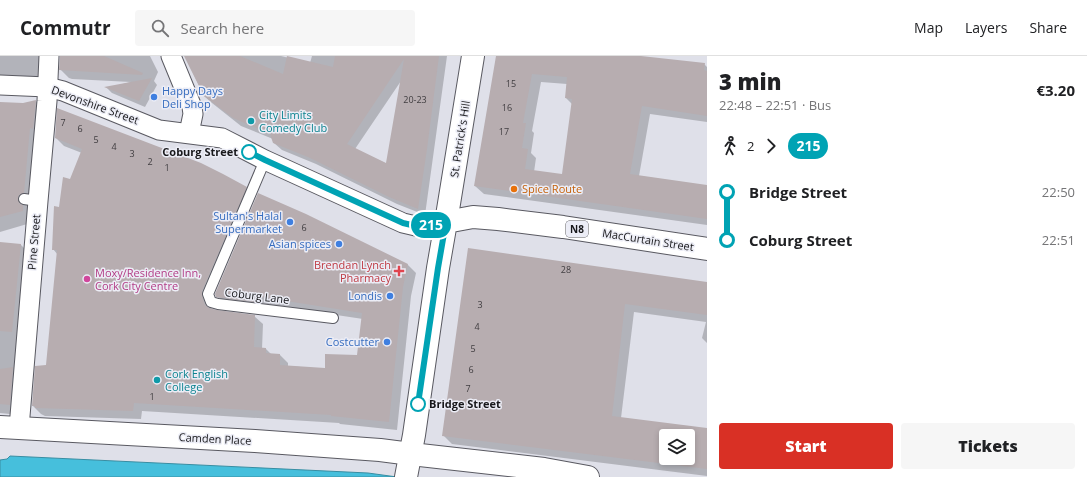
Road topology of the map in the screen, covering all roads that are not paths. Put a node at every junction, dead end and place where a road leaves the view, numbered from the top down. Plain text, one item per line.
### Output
1 (49, 56) edge
2 (171, 56) edge
3 (473, 56) edge
4 (0, 85) edge
5 (47, 87) junction
6 (189, 133) junction
7 (265, 160) junction
8 (446, 222) junction
9 (707, 249) edge
10 (333, 318) dead end
11 (10, 428) edge
12 (411, 454) junction
13 (406, 477) edge
14 (588, 477) edge

1 - 5 street, Pine Street
2 - 6 street
3 - 8 main road, St. Patrick's Hill
4 - 5 street, Devonshire Street
5 - 6 street, Devonshire Street
5 - 11 street, Pine Street
6 - 7 street
7 - 8 street
7 - 10 lane, Coburg Lane
8 - 9 main road, MacCurtain Street / N8
8 - 12 main road
11 - 12 main road, Camden Place
12 - 13 main road
12 - 14 main road, Camden Place

